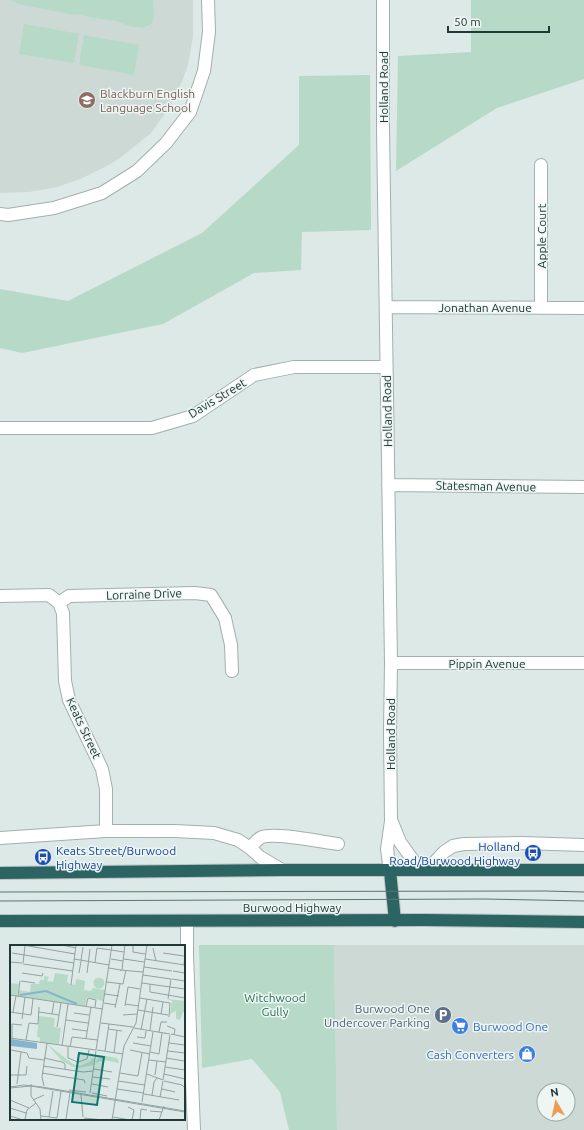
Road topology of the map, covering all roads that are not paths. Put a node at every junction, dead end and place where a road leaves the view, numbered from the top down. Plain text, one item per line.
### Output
1 (208, 0) edge
2 (382, 0) edge
3 (541, 164) dead end
4 (0, 214) edge
5 (386, 307) junction
6 (541, 308) junction
7 (584, 308) edge
8 (386, 367) junction
9 (0, 428) edge
10 (388, 485) junction
11 (584, 487) edge
12 (0, 596) edge
13 (59, 603) junction
14 (391, 663) junction
15 (584, 663) edge
16 (232, 671) dead end
17 (391, 821) junction
18 (106, 830) junction
19 (0, 838) edge
20 (338, 844) dead end
21 (584, 845) edge
22 (250, 848) junction
23 (282, 870) junction
24 (423, 870) junction
25 (584, 870) edge
26 (390, 871) junction
27 (0, 873) edge
28 (0, 921) edge
29 (187, 921) junction
30 (395, 921) junction
31 (584, 922) edge
32 (187, 1052) edge
33 (194, 1130) edge

1 - 4 street
2 - 5 street, Holland Road
3 - 6 street, Apple Court
5 - 6 street, Jonathan Avenue
5 - 8 street, Holland Road
6 - 7 street, Jonathan Avenue
8 - 9 street, Davis Street
8 - 10 street, Holland Road
10 - 11 street, Statesman Avenue
10 - 14 street, Holland Road
12 - 13 street
13 - 16 street, Lorraine Drive
13 - 18 street, Keats Street
14 - 15 street, Pippin Avenue
14 - 17 street, Holland Road
17 - 24 street, Holland Road
17 - 26 street, Holland Road
18 - 19 street
18 - 22 street
20 - 22 street
21 - 24 street
22 - 23 street
23 - 26 highway
23 - 27 highway
24 - 25 highway
24 - 26 highway
26 - 30 highway
28 - 29 highway, Burwood Highway
29 - 30 highway, Burwood Highway
29 - 32 street
30 - 31 highway, Burwood Highway
32 - 33 street

